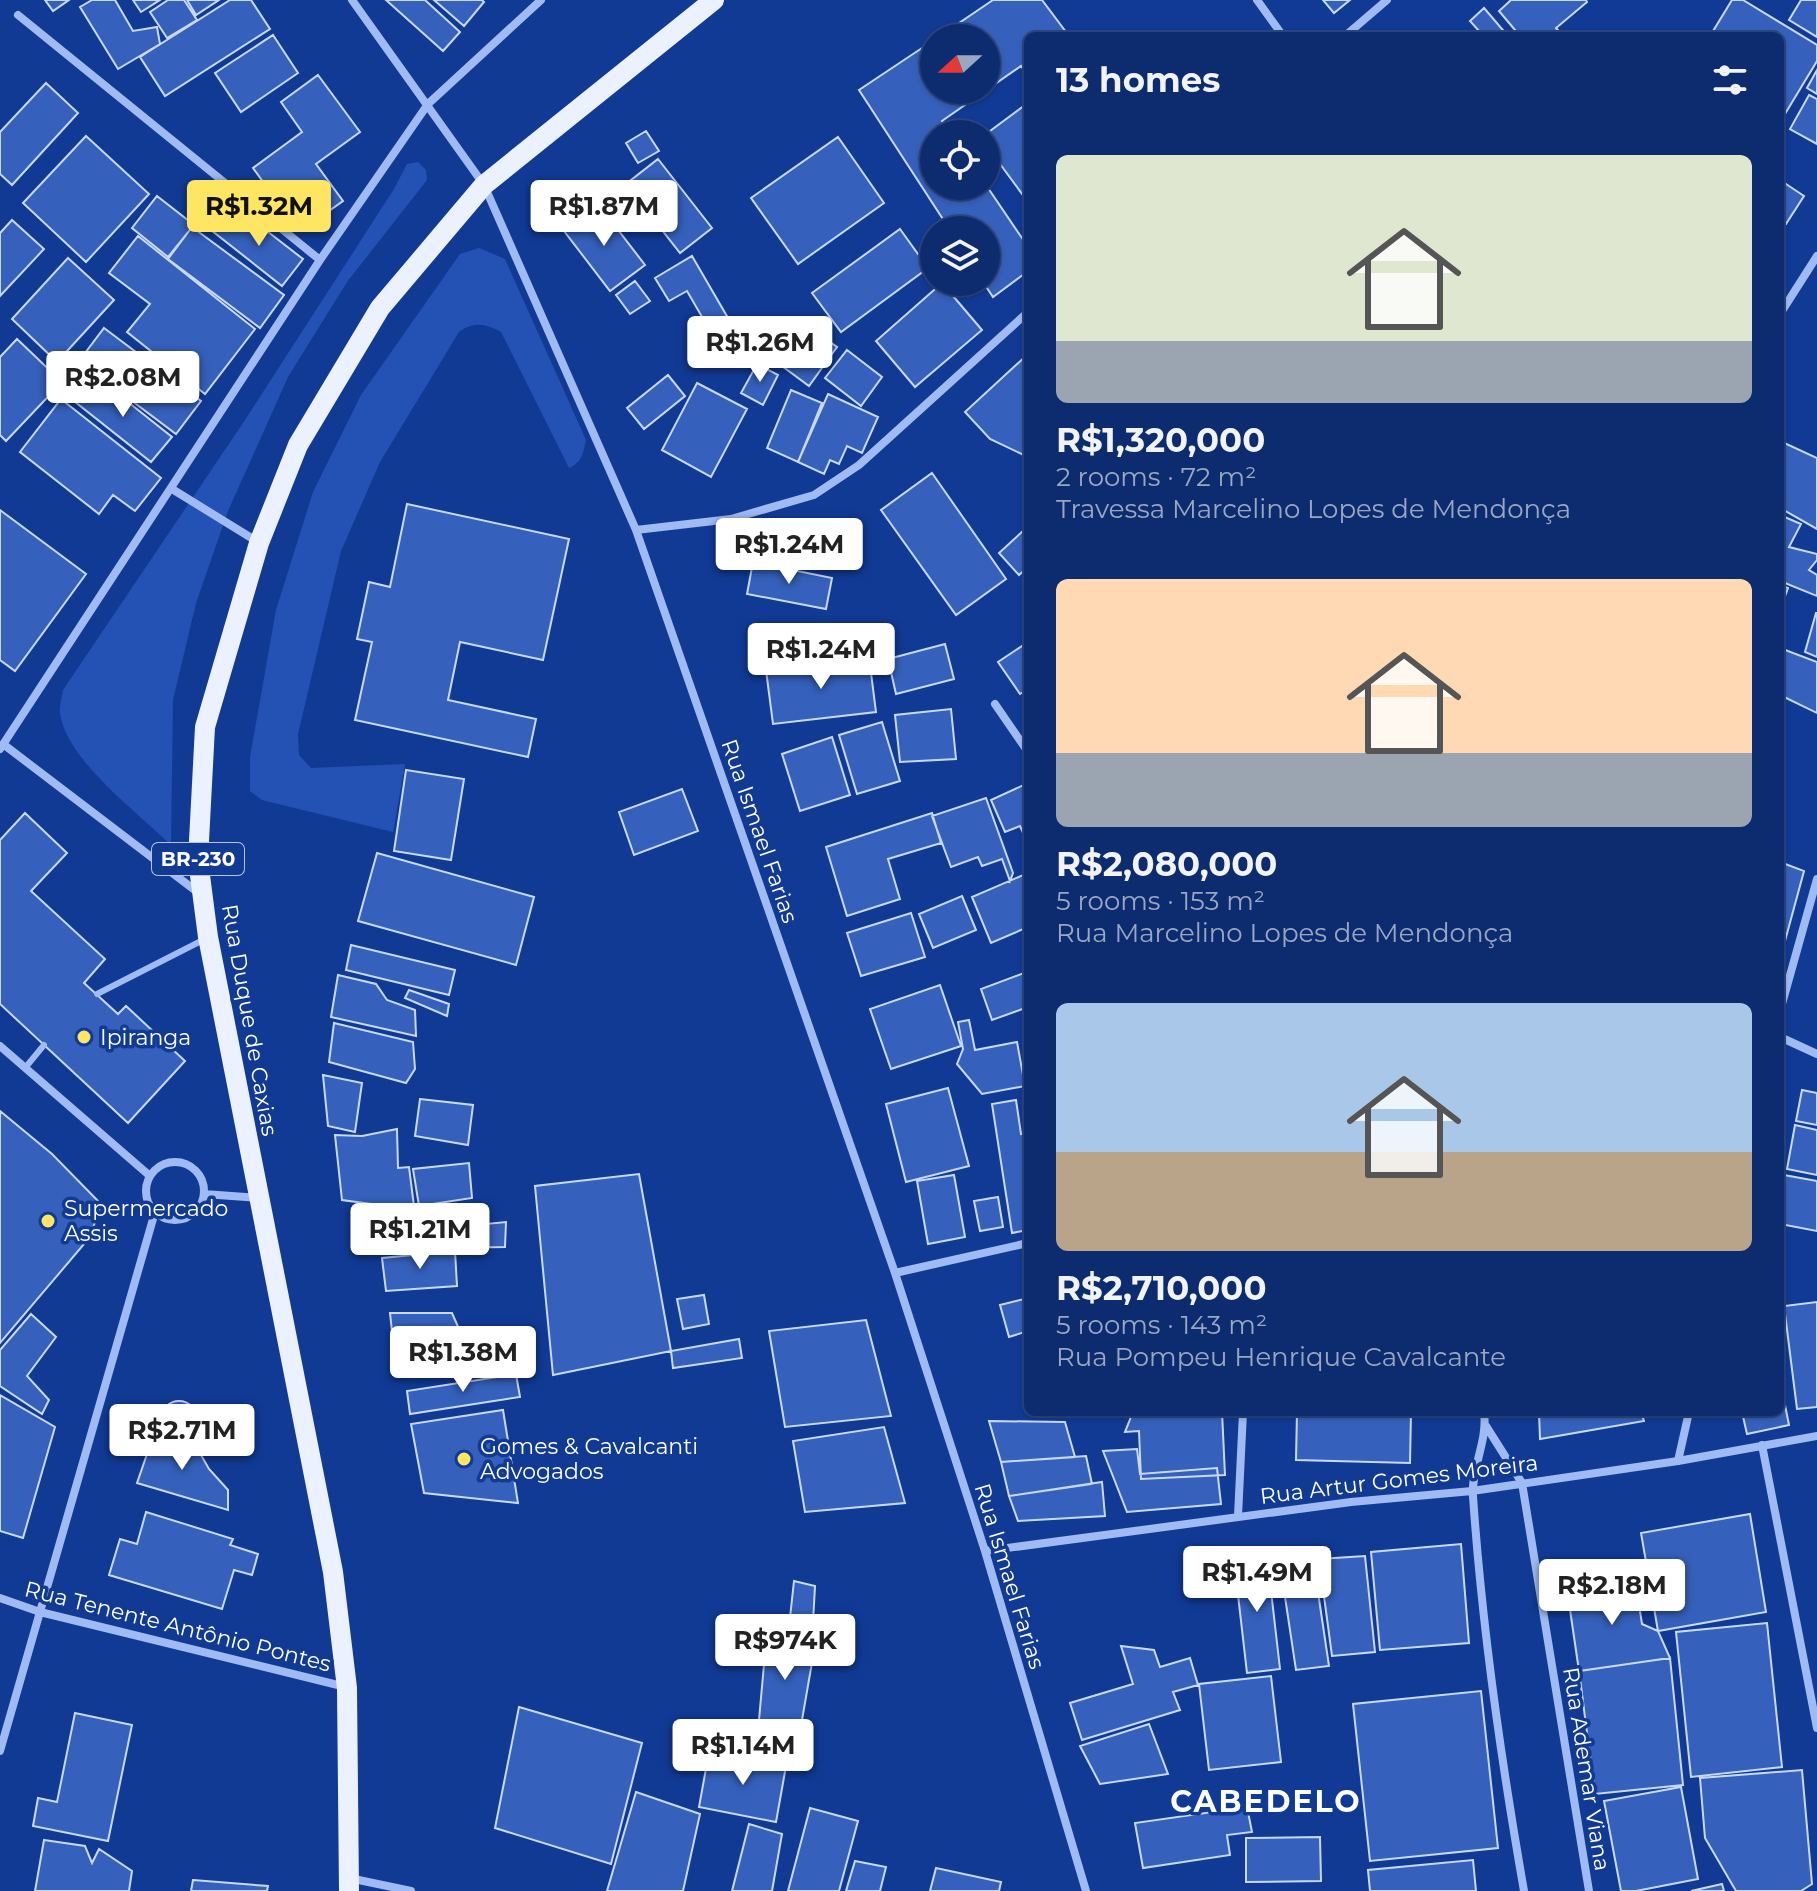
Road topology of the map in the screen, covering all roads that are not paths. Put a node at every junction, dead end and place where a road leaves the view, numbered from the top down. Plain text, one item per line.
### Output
1 (352, 0) edge
2 (541, 0) edge
3 (714, 0) edge
4 (1257, 0) edge
5 (1387, 0) edge
6 (18, 15) dead end
7 (1280, 32) edge
8 (1350, 32) edge
9 (428, 104) junction
10 (484, 185) junction
11 (1817, 256) edge
12 (320, 260) junction
13 (1784, 308) edge
14 (1024, 316) edge
15 (172, 489) junction
16 (636, 530) junction
17 (259, 543) junction
18 (995, 704) dead end
19 (1024, 746) edge
20 (2, 747) edge
21 (1817, 879) edge
22 (203, 897) junction
23 (208, 937) junction
24 (97, 994) dead end
25 (1784, 997) edge
26 (1784, 1039) edge
27 (44, 1045) dead end
28 (0, 1046) edge
29 (1817, 1054) edge
30 (25, 1068) junction
31 (150, 1176) junction
32 (204, 1194) junction
33 (259, 1198) junction
34 (155, 1212) junction
35 (1024, 1244) edge
36 (895, 1273) junction
37 (1243, 1416) edge
38 (1485, 1416) edge
39 (1688, 1416) edge
40 (1486, 1426) junction
41 (1817, 1436) edge
42 (1762, 1445) junction
43 (1678, 1461) junction
44 (1522, 1483) junction
45 (1472, 1491) junction
46 (1238, 1516) junction
47 (985, 1551) junction
48 (0, 1598) edge
49 (40, 1612) junction
50 (347, 1688) junction
51 (1817, 1728) edge
52 (0, 1751) edge
53 (349, 1884) edge
54 (411, 1891) edge
55 (1086, 1891) edge
56 (1524, 1891) edge
57 (1589, 1891) edge

1 - 9 street, Rua Ismael Farias
2 - 9 street
3 - 10 main road, Rua Duque de Caxias / BR-230
4 - 7 street
5 - 8 street
6 - 12 street
9 - 10 street, Rua Ismael Farias
9 - 12 street
10 - 16 street, Rua Ismael Farias
10 - 17 main road, Rua Duque de Caxias / BR-230
11 - 13 street
12 - 15 street
14 - 16 street
15 - 17 street
15 - 20 street
16 - 36 street, Rua Ismael Farias
17 - 22 main road, Rua Duque de Caxias / BR-230
18 - 19 street
20 - 22 street
21 - 25 street
22 - 23 main road, Rua Duque de Caxias / BR-230
23 - 24 lane
23 - 33 main road, Rua Duque de Caxias / BR-230
26 - 29 street
27 - 30 lane
28 - 30 street
30 - 31 street
31 - 32 street
31 - 34 street
32 - 33 street
32 - 34 street
33 - 50 main road, Rua Duque de Caxias / BR-230
34 - 49 street
35 - 36 street
36 - 47 street, Rua Ismael Farias
37 - 46 street
38 - 40 street, Rua Ademar Viana
39 - 43 street
40 - 44 street, Rua Ademar Viana
40 - 45 street, Rua Ademar Viana
41 - 42 street, Rua Artur Gomes Moreira
42 - 43 street, Rua Artur Gomes Moreira
42 - 51 street
43 - 44 street, Rua Artur Gomes Moreira
44 - 45 street, Rua Artur Gomes Moreira
44 - 57 street, Rua Ademar Viana
45 - 46 street, Rua Artur Gomes Moreira
45 - 56 street, Rua Ademar Viana
46 - 47 street, Rua Artur Gomes Moreira
47 - 55 street, Rua Ismael Farias
48 - 49 street, Rua Tenente Antônio Pontes
49 - 50 street, Rua Tenente Antônio Pontes
49 - 52 street
50 - 53 main road, Rua Duque de Caxias / BR-230
53 - 54 street

